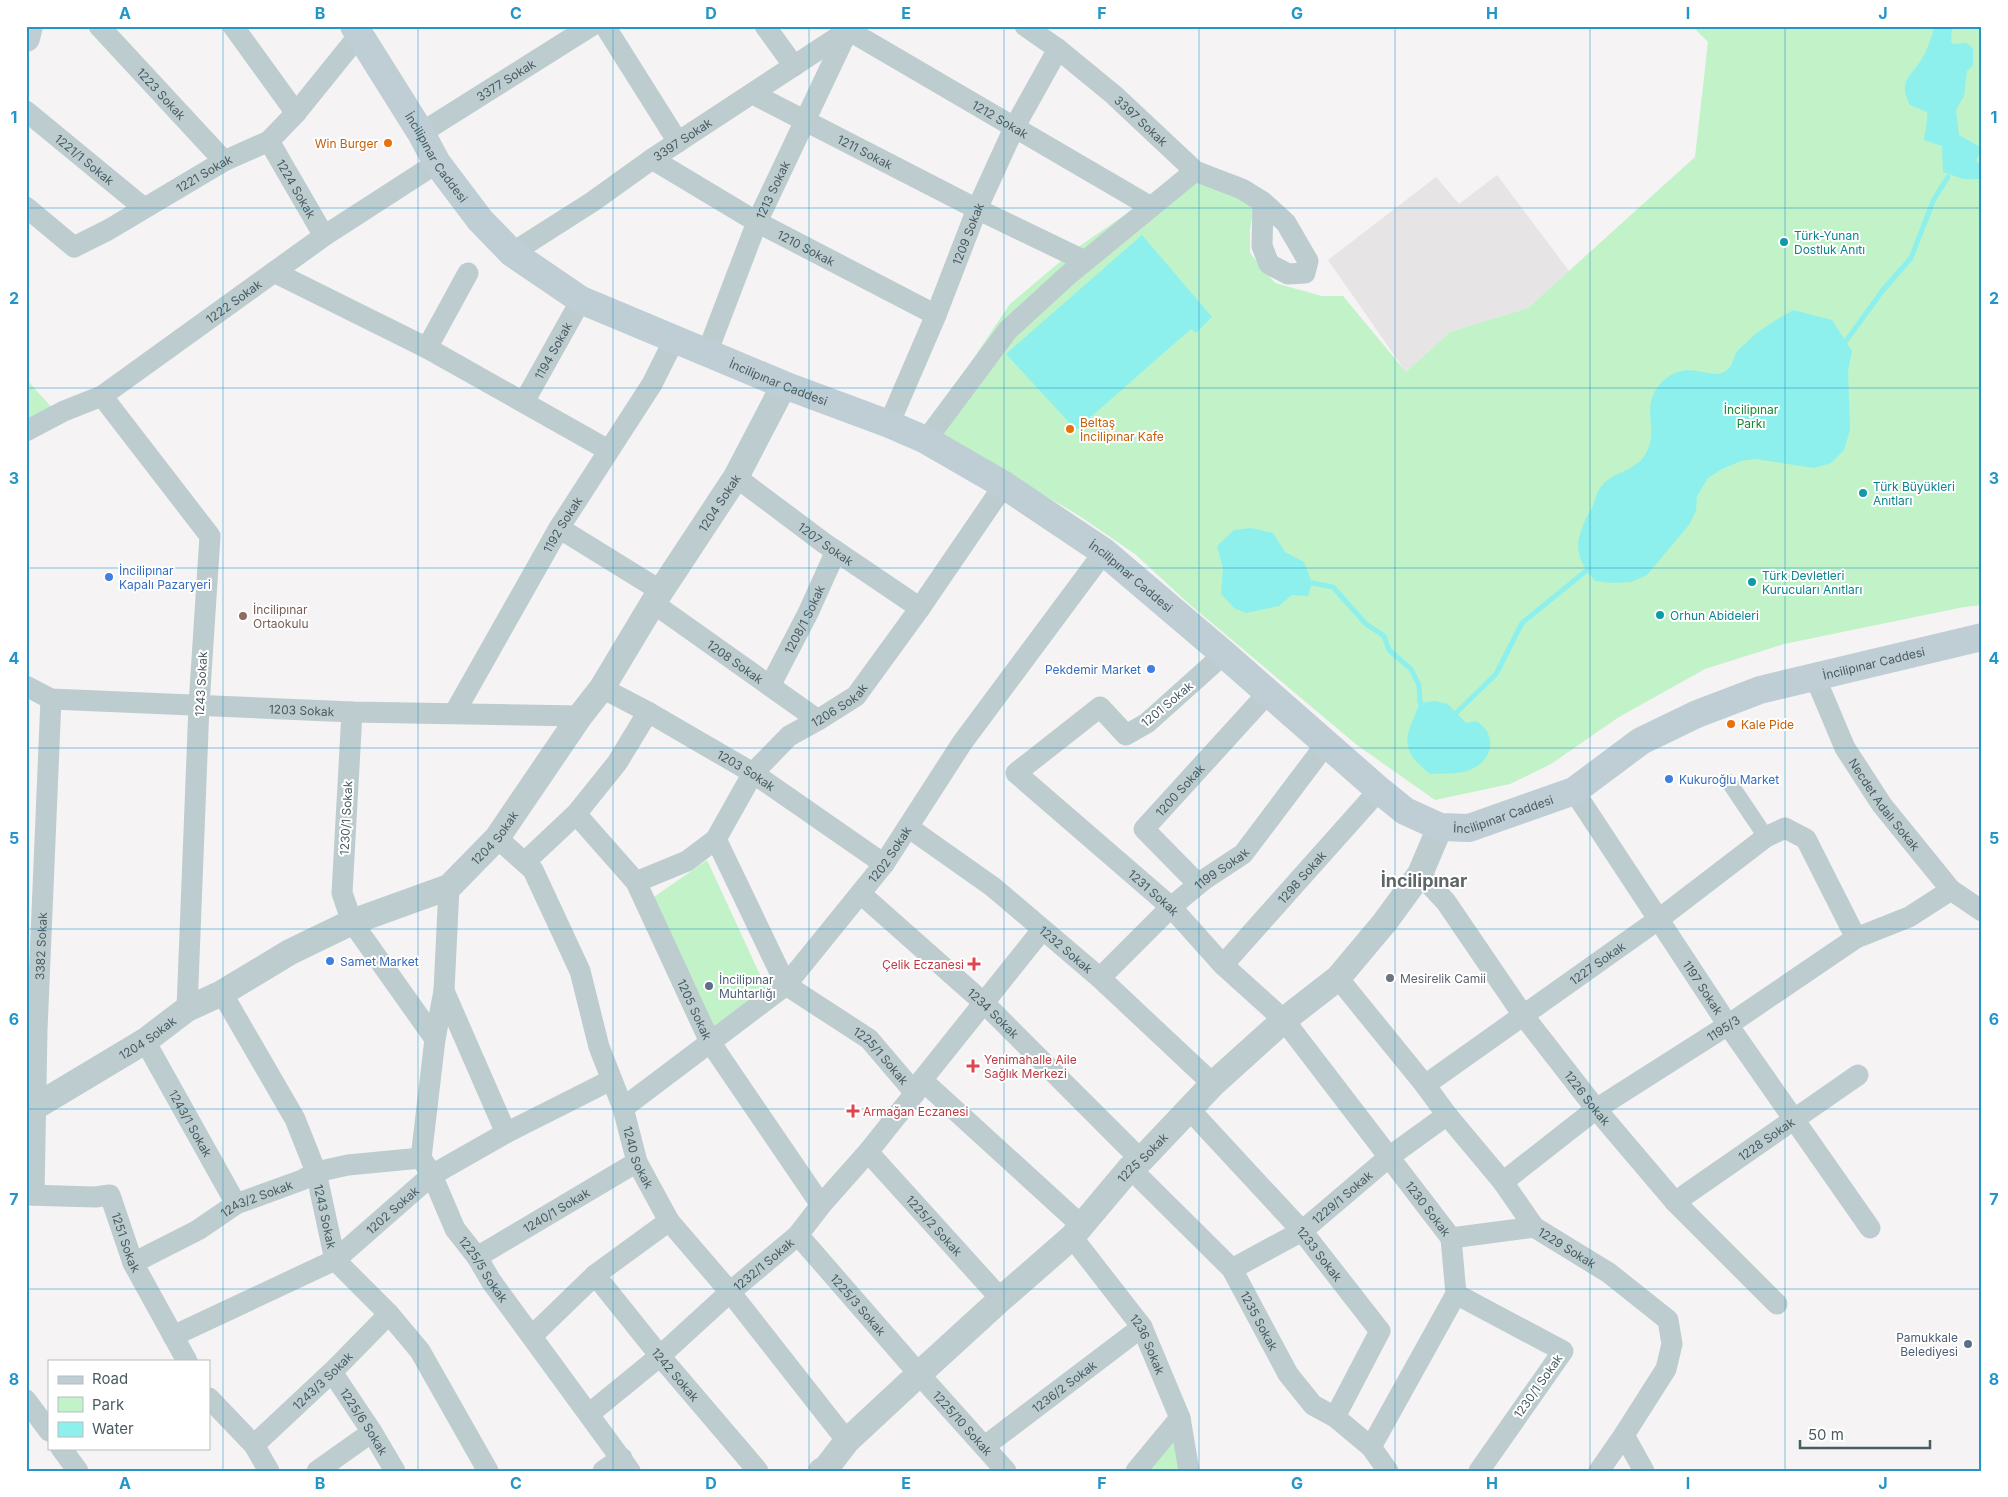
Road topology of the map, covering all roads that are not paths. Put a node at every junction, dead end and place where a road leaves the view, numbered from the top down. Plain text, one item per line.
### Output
1 (30, 26) edge
2 (100, 26) edge
3 (233, 26) edge
4 (591, 26) edge
5 (605, 26) edge
6 (765, 26) edge
7 (1025, 26) edge
8 (850, 28) edge
9 (356, 31) edge
10 (26, 38) edge
11 (1058, 49) junction
12 (794, 66) junction
13 (753, 94) junction
14 (26, 111) edge
15 (296, 113) junction
16 (805, 119) junction
17 (1014, 128) junction
18 (421, 133) junction
19 (269, 141) junction
20 (678, 142) junction
21 (652, 159) junction
22 (224, 161) junction
23 (437, 163) junction
24 (1195, 171) junction
25 (1263, 202) dead end
26 (1151, 207) junction
27 (26, 208) edge
28 (144, 208) junction
29 (977, 209) junction
30 (757, 222) junction
31 (324, 236) junction
32 (512, 253) junction
33 (1085, 261) junction
34 (274, 272) junction
35 (468, 273) dead end
36 (581, 300) junction
37 (936, 315) junction
38 (674, 340) junction
39 (427, 348) junction
40 (707, 353) junction
41 (784, 385) junction
42 (102, 396) junction
43 (524, 402) junction
44 (889, 424) junction
45 (26, 432) edge
46 (926, 440) junction
47 (608, 450) junction
48 (736, 477) junction
49 (1004, 485) junction
50 (559, 528) junction
51 (836, 551) junction
52 (1104, 552) junction
53 (657, 597) junction
54 (920, 608) junction
55 (1980, 640) edge
56 (1224, 654) junction
57 (1814, 677) junction
58 (26, 686) edge
59 (770, 686) junction
60 (602, 688) junction
61 (1267, 694) junction
62 (52, 699) junction
63 (199, 705) junction
64 (352, 712) junction
65 (455, 712) junction
66 (648, 712) junction
67 (580, 716) junction
68 (818, 720) junction
69 (1326, 744) junction
70 (752, 773) junction
71 (1016, 773) joint
72 (1728, 782) dead end
73 (1379, 790) junction
74 (1574, 791) junction
75 (576, 814) junction
76 (908, 826) junction
77 (1440, 827) junction
78 (1766, 837) junction
79 (497, 838) junction
80 (716, 839) junction
81 (526, 862) junction
82 (884, 864) junction
83 (1420, 874) junction
84 (636, 882) junction
85 (1198, 884) junction
86 (449, 887) junction
87 (1951, 890) junction
88 (861, 894) junction
89 (1978, 902) edge
90 (1171, 907) junction
91 (1659, 918) junction
92 (352, 922) junction
93 (1042, 930) junction
94 (1856, 938) junction
95 (1223, 965) junction
96 (1100, 978) junction
97 (1338, 978) junction
98 (786, 985) junction
99 (444, 991) junction
100 (222, 993) junction
101 (984, 1003) junction
102 (187, 1010) junction
103 (1523, 1015) junction
104 (1284, 1020) junction
105 (1728, 1026) junction
106 (32, 1030) edge
107 (436, 1040) junction
108 (145, 1041) junction
109 (710, 1042) junction
110 (1858, 1075) dead end
111 (611, 1080) junction
112 (1213, 1084) junction
113 (1425, 1085) junction
114 (918, 1086) junction
115 (35, 1107) junction
116 (623, 1108) junction
117 (1189, 1109) junction
118 (1596, 1110) junction
119 (1447, 1115) junction
120 (1795, 1120) junction
121 (506, 1133) junction
122 (868, 1152) junction
123 (1389, 1157) junction
124 (637, 1162) junction
125 (1135, 1164) junction
126 (426, 1166) junction
127 (316, 1172) junction
128 (1503, 1182) junction
129 (30, 1195) edge
130 (1674, 1202) junction
131 (236, 1204) junction
132 (820, 1205) junction
133 (669, 1221) junction
134 (1534, 1227) junction
135 (1870, 1228) dead end
136 (1302, 1231) junction
137 (1077, 1232) junction
138 (798, 1235) junction
139 (1451, 1238) junction
140 (477, 1257) junction
141 (335, 1260) junction
142 (133, 1263) junction
143 (1232, 1269) junction
144 (595, 1275) junction
145 (730, 1292) junction
146 (1456, 1294) junction
147 (1000, 1298) junction
148 (1777, 1304) dead end
149 (389, 1314) junction
150 (1142, 1327) junction
151 (173, 1336) junction
152 (532, 1336) junction
153 (660, 1356) junction
154 (186, 1360) edge
155 (332, 1372) junction
156 (919, 1374) junction
157 (210, 1399) edge
158 (28, 1407) edge
159 (589, 1414) junction
160 (1335, 1417) junction
161 (1180, 1418) junction
162 (48, 1430) edge
163 (372, 1432) junction
164 (1624, 1435) junction
165 (847, 1441) junction
166 (254, 1445) junction
167 (985, 1446) junction
168 (1372, 1447) junction
169 (63, 1450) edge
170 (626, 1464) edge
171 (827, 1469) edge
172 (78, 1471) edge
173 (269, 1471) edge
174 (317, 1471) edge
175 (395, 1471) edge
176 (488, 1471) edge
177 (603, 1471) edge
178 (758, 1471) edge
179 (1006, 1471) edge
180 (1136, 1471) edge
181 (1190, 1471) edge
182 (1388, 1471) edge
183 (1479, 1471) edge
184 (1599, 1471) edge
185 (1644, 1471) edge

1 - 10 main road
2 - 22 street, 1223 Sokak
3 - 15 street
4 - 18 street, 3377 Sokak
5 - 20 street
6 - 12 street
7 - 11 street, 3397 Sokak
8 - 12 street, 3397 Sokak
8 - 16 street, 1213 Sokak
8 - 17 street, 1212 Sokak
9 - 15 street, 1221 Sokak
9 - 18 main road, İncilipınar Caddesi
11 - 17 street, 1209 Sokak
11 - 24 street, 3397 Sokak
12 - 13 street, 3397 Sokak
13 - 16 street, 1211 Sokak
13 - 20 street, 3397 Sokak
14 - 28 street, 1221/1 Sokak
15 - 19 street, 1221 Sokak
16 - 29 street, 1211 Sokak
16 - 30 street, 1213 Sokak
17 - 26 street, 1212 Sokak
17 - 29 street, 1209 Sokak
18 - 23 main road, İncilipınar Caddesi
19 - 22 street, 1221 Sokak
19 - 31 street, 1224 Sokak
20 - 21 street, 3397 Sokak
21 - 30 street, 1210 Sokak
21 - 32 street, 3397 Sokak
22 - 28 street, 1221 Sokak
23 - 31 street, 1222 Sokak
23 - 32 main road, İncilipınar Caddesi
24 - 25 street, 3397 Sokak
24 - 26 street
26 - 33 street
27 - 28 street, 1221 Sokak
29 - 33 street, 1211 Sokak
29 - 37 street, 1209 Sokak
30 - 37 street, 1210 Sokak
30 - 40 street, 1213 Sokak
31 - 34 street, 1222 Sokak
32 - 36 main road, İncilipınar Caddesi
33 - 46 street
34 - 39 street
34 - 42 street, 1222 Sokak
35 - 39 street
36 - 38 main road, İncilipınar Caddesi
36 - 43 street, 1194 Sokak
37 - 44 street, 1209 Sokak
38 - 40 main road, İncilipınar Caddesi
38 - 47 street, 1192 Sokak
39 - 43 street
40 - 41 main road, İncilipınar Caddesi
41 - 44 main road, İncilipınar Caddesi
41 - 48 street, 1204 Sokak
42 - 45 street, 1222 Sokak
42 - 63 street, 1243 Sokak
43 - 47 street
44 - 46 main road, İncilipınar Caddesi
46 - 49 main road, İncilipınar Caddesi
47 - 50 street, 1192 Sokak
48 - 51 street, 1207 Sokak
48 - 53 street, 1204 Sokak
49 - 52 main road, İncilipınar Caddesi
49 - 54 street, 1206 Sokak
50 - 53 street, 1208 Sokak
50 - 65 street, 1192 Sokak
51 - 54 street, 1207 Sokak
51 - 59 street, 1208/1 Sokak
52 - 56 main road, İncilipınar Caddesi
52 - 76 street, 1202 Sokak
53 - 59 street, 1208 Sokak
53 - 60 street, 1204 Sokak
54 - 68 street, 1206 Sokak
55 - 57 main road, İncilipınar Caddesi
56 - 61 main road, İncilipınar Caddesi
56 - 71 street, 1201 Sokak
57 - 74 main road, İncilipınar Caddesi
57 - 87 street, Necdet Adalı Sokak
58 - 62 street, 1203 Sokak
59 - 68 street, 1208 Sokak
60 - 66 street, 1203 Sokak
60 - 67 street, 1204 Sokak
61 - 69 main road, İncilipınar Caddesi
61 - 85 street, 1200 Sokak
62 - 63 street, 1203 Sokak
62 - 106 street, 3382 Sokak
63 - 64 street, 1203 Sokak
63 - 102 street, 1243 Sokak
64 - 65 street, 1203 Sokak
64 - 92 street, 1230/1 Sokak
65 - 67 street, 1203 Sokak
66 - 70 street, 1203 Sokak
66 - 75 street
67 - 79 street, 1204 Sokak
68 - 70 street, 1206 Sokak
69 - 73 main road, İncilipınar Caddesi
69 - 85 street, 1199 Sokak
70 - 80 street, 1206 Sokak
70 - 82 street, 1203 Sokak
71 - 90 street, 1231 Sokak
72 - 78 street
73 - 77 main road, İncilipınar Caddesi
73 - 95 street, 1298 Sokak
74 - 77 main road, İncilipınar Caddesi
74 - 91 street, 1197 Sokak
75 - 81 street
75 - 84 street, 1205 Sokak
76 - 82 street, 1202 Sokak
76 - 93 street, 1232 Sokak
77 - 83 street, 1225 Sokak
78 - 91 street, 1227 Sokak
78 - 94 street, 1227 Sokak
79 - 81 street, 1240 Sokak
79 - 86 street, 1204 Sokak
80 - 84 street, 1206 Sokak
80 - 98 street
81 - 111 street, 1240 Sokak
82 - 88 street, 1202 Sokak
83 - 97 street, 1225 Sokak
83 - 103 street, 1226 Sokak
84 - 109 street, 1205 Sokak
85 - 90 street, 1199 Sokak
86 - 92 street, 1204 Sokak
86 - 99 street
87 - 89 street, Necdet Adalı Sokak
87 - 94 street, 1195/3
88 - 98 street, 1202 Sokak
88 - 101 street, 1234 Sokak
90 - 95 street, 1231 Sokak
90 - 96 street, 1199 Sokak
91 - 103 street, 1227 Sokak
91 - 105 street, 1197 Sokak
92 - 100 street, 1204 Sokak
92 - 107 street
93 - 96 street, 1232 Sokak
93 - 101 street, 1232/1 Sokak
94 - 105 street, 1195/3
95 - 104 street, 1231 Sokak
96 - 112 street, 1232 Sokak
97 - 104 street, 1225 Sokak
97 - 113 street, 1229 Sokak
98 - 109 street, 1202 Sokak
98 - 114 street, 1225/1 Sokak
99 - 107 street
99 - 121 street
100 - 102 street, 1204 Sokak
100 - 127 street, 1243 Sokak
101 - 114 street, 1232/1 Sokak
101 - 125 street, 1234 Sokak
102 - 108 street, 1204 Sokak
103 - 113 street, 1227 Sokak
103 - 118 street, 1226 Sokak
104 - 112 street, 1225 Sokak
104 - 123 street, 1230 Sokak
105 - 118 street, 1195/3
105 - 120 street, 1197 Sokak
106 - 115 street, 3382 Sokak
107 - 126 street
108 - 115 street, 1204 Sokak
108 - 131 street, 1243/1 Sokak
109 - 116 street, 1202 Sokak
109 - 132 street, 1205 Sokak
110 - 120 street, 1228 Sokak
111 - 116 street, 1240 Sokak
111 - 121 street, 1202 Sokak
112 - 117 street, 1225 Sokak
113 - 119 street, 1229 Sokak
114 - 122 street, 1232/1 Sokak
114 - 137 street, 1225/1 Sokak
115 - 129 street, 3382 Sokak
116 - 124 street, 1240 Sokak
117 - 125 street, 1225 Sokak
117 - 136 street, 1233 Sokak
118 - 128 street, 1195/3
118 - 130 street, 1226 Sokak
119 - 123 street, 1229/1 Sokak
119 - 128 street, 1229 Sokak
120 - 130 street, 1228 Sokak
120 - 135 street, 1197 Sokak
121 - 126 street, 1202 Sokak
122 - 132 street, 1232/1 Sokak
122 - 147 street, 1225/2 Sokak
123 - 136 street, 1229/1 Sokak
123 - 139 street, 1230 Sokak
124 - 133 street, 1240 Sokak
124 - 140 street, 1240/1 Sokak
125 - 137 street, 1225 Sokak
125 - 143 street, 1235 Sokak
126 - 127 street, 1243/2 Sokak
126 - 140 street, 1225/5 Sokak
126 - 141 street, 1202 Sokak
127 - 131 street, 1243/2 Sokak
127 - 141 street, 1243 Sokak
128 - 134 street, 1229 Sokak
129 - 142 street, 1251 Sokak
130 - 148 street, 1226 Sokak
131 - 142 street, 1243/2 Sokak
132 - 138 street, 1232/1 Sokak
133 - 144 street
133 - 145 street, 1240 Sokak
134 - 139 street
134 - 164 street, 1229 Sokak
136 - 143 street, 1229/1 Sokak
136 - 160 street, 1233 Sokak
137 - 147 street, 1225 Sokak
137 - 150 street, 1236 Sokak
138 - 145 street, 1232/1 Sokak
138 - 156 street, 1225/3 Sokak
139 - 146 street, 1230 Sokak
140 - 152 street, 1225/5 Sokak
141 - 149 street, 1243 Sokak
141 - 151 street, 1202 Sokak
142 - 151 street, 1251 Sokak
143 - 160 street, 1235 Sokak
144 - 152 street
144 - 153 street, 1242 Sokak
145 - 153 street, 1232/1 Sokak
145 - 165 street, 1240 Sokak
146 - 168 street
146 - 183 street, 1230/1 Sokak
147 - 156 street, 1225 Sokak
149 - 155 street, 1243/3 Sokak
149 - 176 street, 1243 Sokak
150 - 161 street, 1236 Sokak
150 - 167 street, 1236/2 Sokak
151 - 154 street, 1251 Sokak
152 - 159 street, 1225/5 Sokak
153 - 159 street, 1232/1 Sokak
153 - 178 street, 1242 Sokak
155 - 163 street, 1225/6 Sokak
155 - 166 street, 1243/3 Sokak
156 - 165 street, 1225 Sokak
156 - 167 street, 1225/10 Sokak
157 - 166 street
158 - 162 street
159 - 170 street, 1225/5 Sokak
160 - 168 street, 1235 Sokak
161 - 180 street
161 - 181 street, 1236 Sokak
163 - 174 street
163 - 175 street, 1225/6 Sokak
164 - 184 street, 1229 Sokak
164 - 185 street
165 - 171 street, 1225 Sokak
166 - 173 street
167 - 179 street, 1225/10 Sokak
168 - 182 street, 1235 Sokak
169 - 172 street
170 - 177 street

